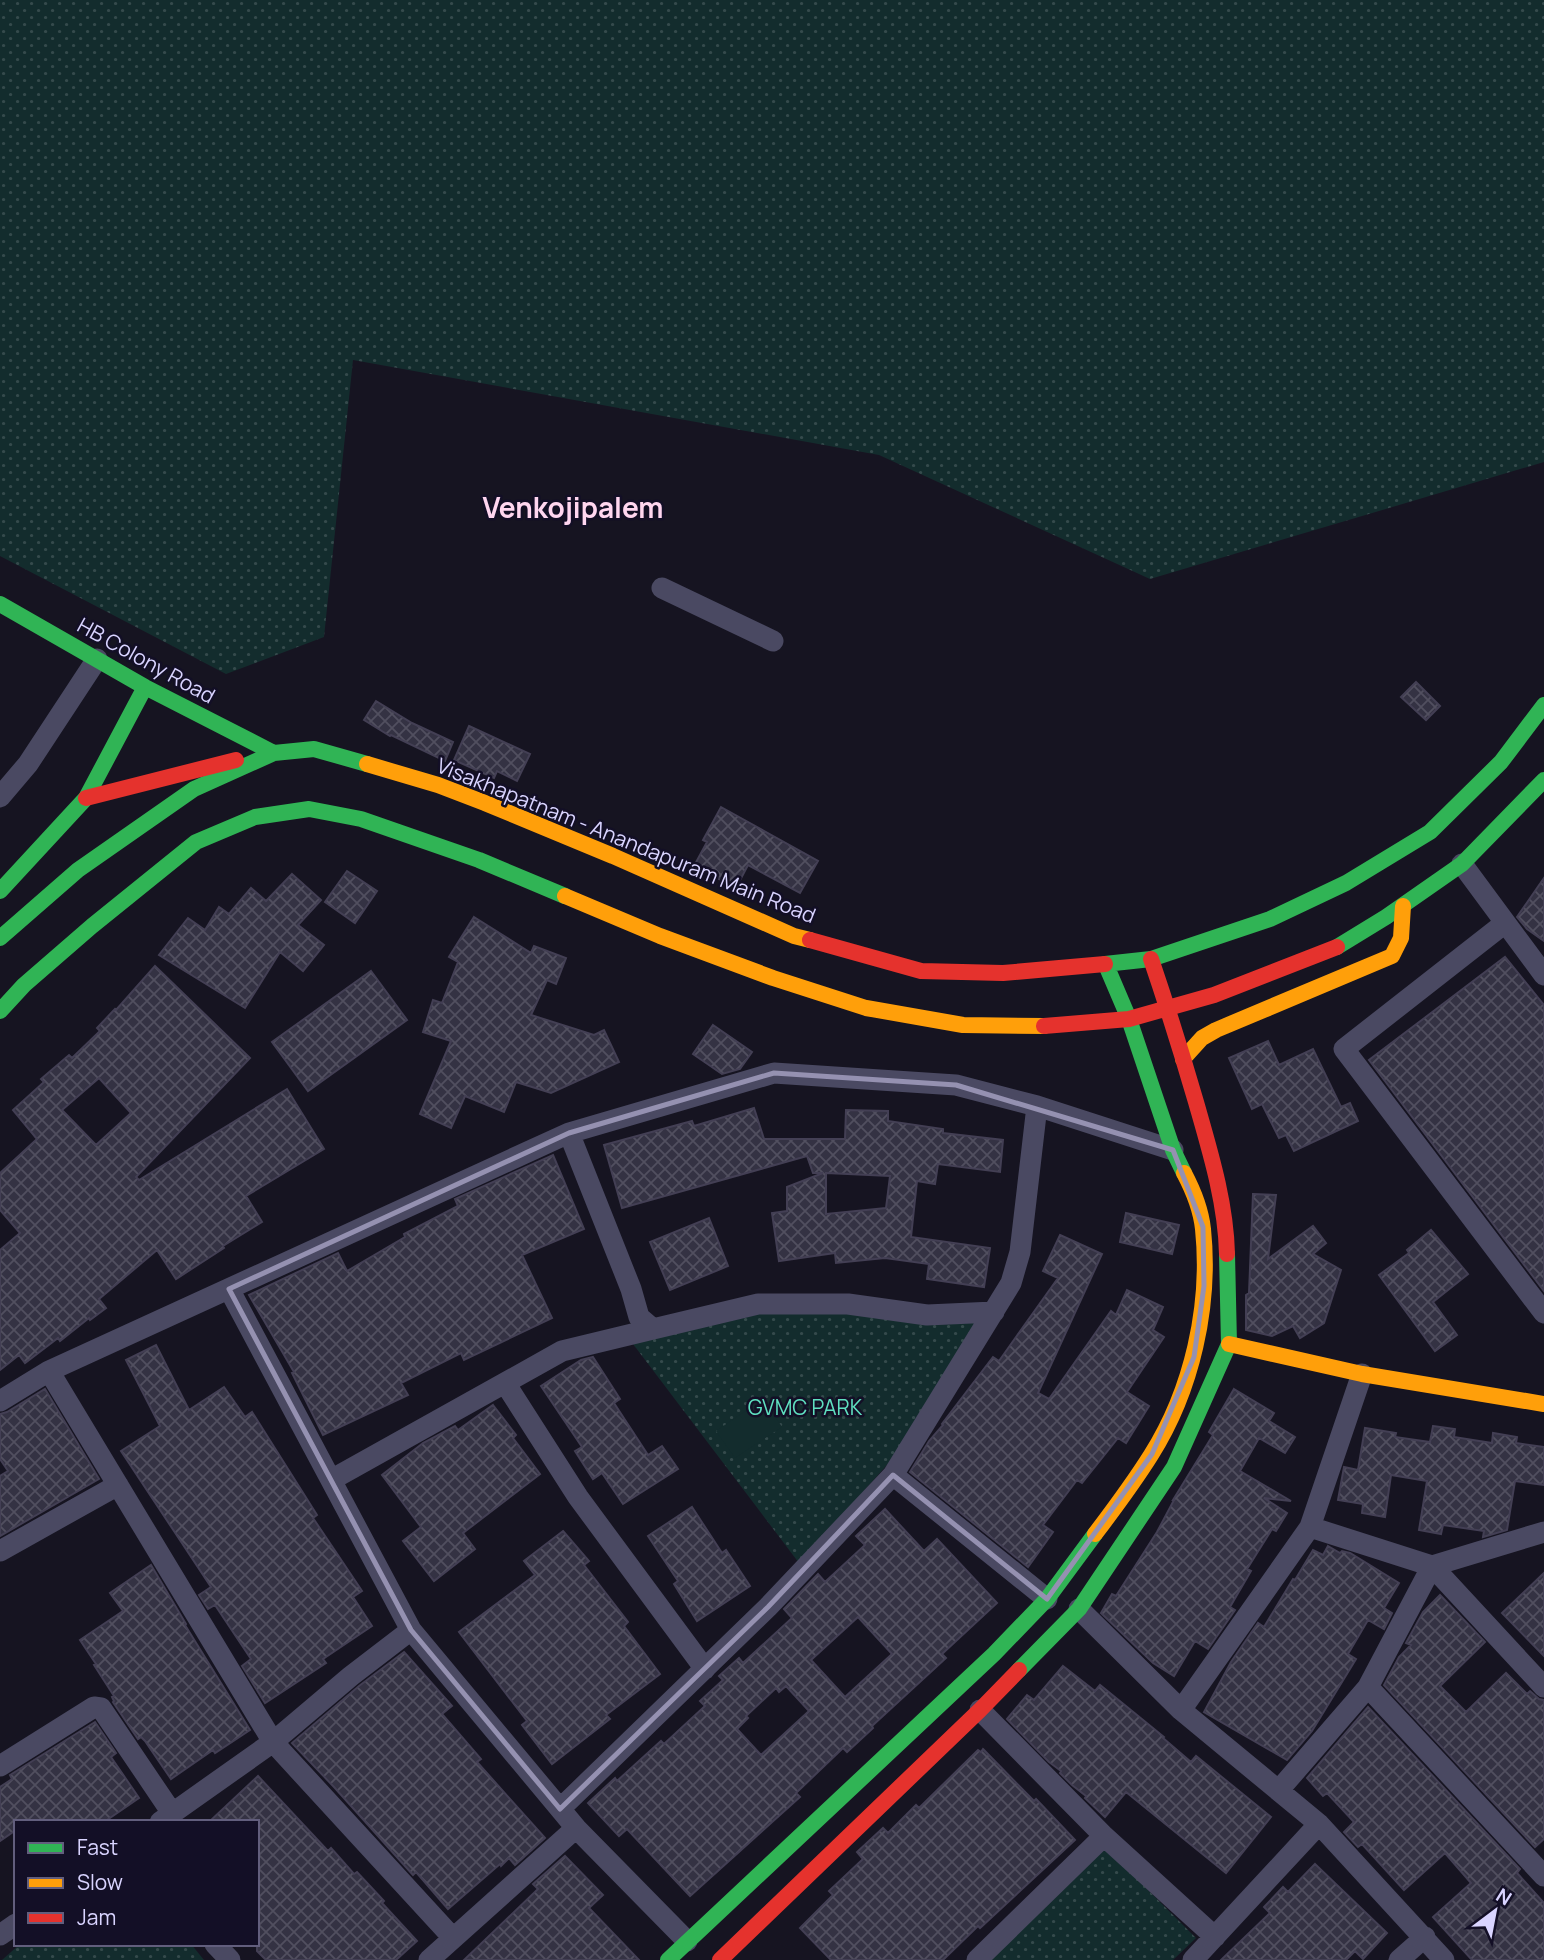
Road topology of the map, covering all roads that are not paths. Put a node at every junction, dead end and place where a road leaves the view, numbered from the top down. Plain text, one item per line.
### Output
1 (662, 587) dead end
2 (0, 604) edge
3 (773, 642) dead end
4 (97, 659) junction
5 (145, 687) junction
6 (1544, 705) edge
7 (274, 753) junction
8 (1544, 780) edge
9 (0, 797) edge
10 (86, 798) junction
11 (1462, 864) junction
12 (0, 891) edge
13 (1403, 906) junction
14 (1505, 923) junction
15 (0, 938) edge
16 (1151, 959) junction
17 (1105, 965) junction
18 (1544, 975) edge
19 (1168, 1008) junction
20 (0, 1011) edge
21 (1129, 1019) junction
22 (1183, 1059) junction
23 (1037, 1106) junction
24 (569, 1133) junction
25 (1173, 1150) junction
26 (229, 1289) junction
27 (994, 1312) junction
28 (1544, 1313) edge
29 (653, 1329) junction
30 (1229, 1344) junction
31 (50, 1371) junction
32 (1362, 1374) junction
33 (505, 1383) junction
34 (0, 1402) edge
35 (1544, 1404) edge
36 (893, 1475) junction
37 (331, 1480) junction
38 (118, 1485) junction
39 (1310, 1527) junction
40 (1544, 1532) edge
41 (0, 1551) edge
42 (1432, 1566) junction
43 (1047, 1599) junction
44 (1079, 1609) junction
45 (411, 1630) junction
46 (705, 1669) junction
47 (1368, 1687) junction
48 (1544, 1687) edge
49 (980, 1710) junction
50 (1181, 1710) junction
51 (273, 1742) junction
52 (0, 1766) edge
53 (1279, 1790) junction
54 (560, 1810) junction
55 (166, 1818) edge
56 (1319, 1824) junction
57 (576, 1828) junction
58 (1104, 1836) junction
59 (1544, 1876) edge
60 (1215, 1937) junction
61 (1425, 1937) junction
62 (453, 1938) junction
63 (217, 1946) edge
64 (692, 1946) junction
65 (230, 1960) edge
66 (429, 1960) edge
67 (668, 1960) edge
68 (720, 1960) edge
69 (977, 1960) edge
70 (1193, 1960) edge
71 (1399, 1960) edge
72 (1444, 1960) edge

1 - 3 street
2 - 4 street, HB Colony Road
4 - 5 street, HB Colony Road
4 - 9 street
5 - 7 street, HB Colony Road
5 - 10 street
6 - 16 street, Visakhapatnam - Anandapuram Main Road
7 - 10 street
7 - 15 street, Visakhapatnam - Anandapuram Main Road
7 - 17 street, Visakhapatnam - Anandapuram Main Road
8 - 11 street
10 - 12 street
11 - 13 street
11 - 14 street
13 - 19 street
13 - 22 street
14 - 18 street
14 - 28 street
16 - 17 street, Visakhapatnam - Anandapuram Main Road
16 - 19 street
17 - 21 street
19 - 21 street
19 - 22 street
20 - 21 street
21 - 25 street
22 - 30 street
23 - 24 street
23 - 25 street
23 - 27 street
24 - 26 street
24 - 29 street
25 - 43 street
26 - 31 street
26 - 37 street
27 - 29 street
27 - 36 street
29 - 33 street
30 - 32 street
30 - 44 street
31 - 34 street
31 - 38 street
32 - 35 street
32 - 39 street
33 - 37 street
33 - 46 street
36 - 43 street
36 - 46 street
37 - 45 street
38 - 41 street
38 - 51 street
39 - 42 street
39 - 50 street
40 - 42 street
42 - 47 street
42 - 48 street
43 - 64 street
44 - 49 street
44 - 50 street
45 - 51 street
45 - 54 street
46 - 54 street
47 - 53 street
47 - 59 street
49 - 58 street
49 - 68 street
50 - 53 street
51 - 55 street
51 - 62 street
52 - 55 street
53 - 56 street
54 - 57 street
56 - 60 street
56 - 61 street
57 - 62 street
57 - 64 street
58 - 60 street
58 - 69 street
60 - 70 street
61 - 71 street
61 - 72 street
62 - 66 street
63 - 65 street
64 - 67 street

